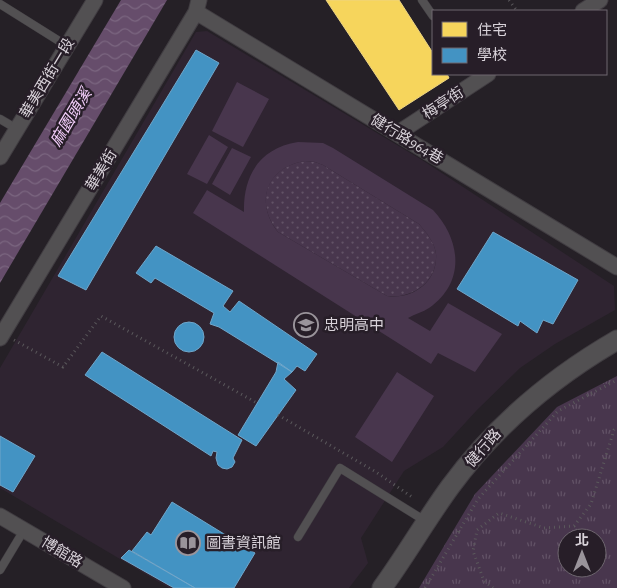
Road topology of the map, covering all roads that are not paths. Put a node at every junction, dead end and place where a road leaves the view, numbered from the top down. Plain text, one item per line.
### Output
1 (95, 0) edge
2 (422, 0) edge
3 (600, 0) edge
4 (0, 4) edge
5 (198, 6) edge
6 (585, 10) edge
7 (432, 15) edge
8 (67, 46) junction
9 (479, 76) edge
10 (0, 119) edge
11 (17, 128) junction
12 (398, 133) junction
13 (0, 157) edge
14 (617, 268) edge
15 (2, 335) edge
16 (617, 340) edge
17 (0, 516) edge
18 (430, 517) junction
19 (24, 530) junction
20 (298, 537) dead end
21 (0, 570) edge
22 (113, 586) edge
23 (382, 588) edge

1 - 8 street, 華美西街一段
2 - 7 lane
3 - 6 street
4 - 8 lane
5 - 12 street, 健行路964巷
5 - 15 street, 華美街
8 - 11 street, 華美西街一段
9 - 12 street, 梅亭街
10 - 11 lane
11 - 13 street, 華美西街一段
12 - 14 street, 健行路964巷
16 - 18 street, 健行路
17 - 19 street, 博館路
18 - 20 lane
18 - 23 street, 健行路
19 - 21 lane
19 - 22 street, 博館路

